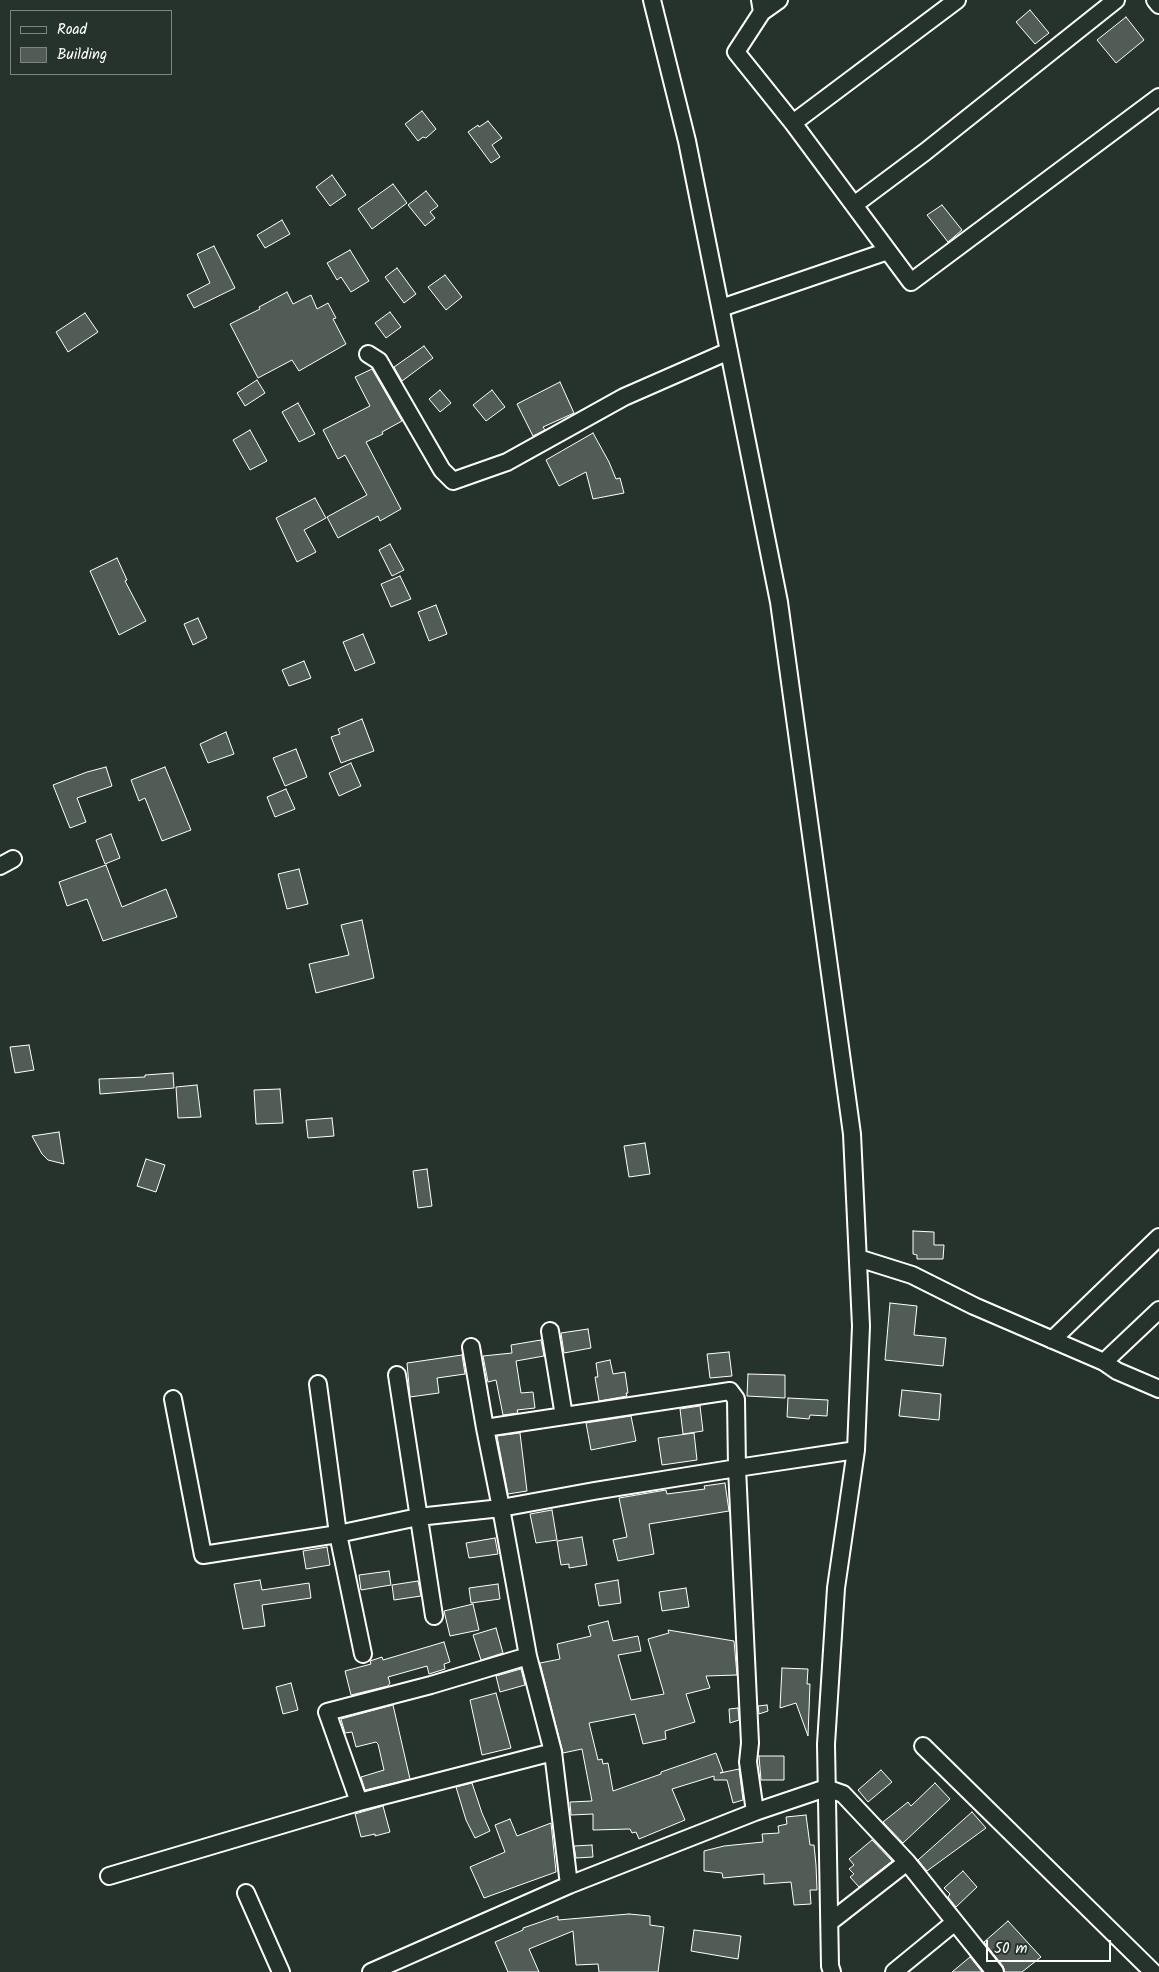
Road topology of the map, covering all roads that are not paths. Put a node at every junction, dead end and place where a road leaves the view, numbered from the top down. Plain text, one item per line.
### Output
1 (652, 0) edge
2 (779, 0) edge
3 (957, 0) edge
4 (1116, 0) edge
5 (1155, 0) edge
6 (1159, 5) edge
7 (761, 6) edge
8 (1159, 96) edge
9 (793, 123) junction
10 (854, 205) junction
11 (888, 251) junction
12 (721, 308) junction
13 (729, 351) junction
14 (368, 354) dead end
15 (1159, 1238) edge
16 (858, 1258) junction
17 (1159, 1310) edge
18 (550, 1332) dead end
19 (1052, 1340) junction
20 (471, 1347) dead end
21 (1104, 1362) junction
22 (397, 1375) dead end
23 (1159, 1376) edge
24 (1143, 1382) junction
25 (318, 1384) dead end
26 (1159, 1389) edge
27 (173, 1399) dead end
28 (564, 1416) junction
29 (485, 1428) junction
30 (856, 1450) junction
31 (737, 1468) junction
32 (501, 1508) junction
33 (418, 1517) junction
34 (338, 1534) junction
35 (434, 1616) dead end
36 (363, 1654) dead end
37 (528, 1656) junction
38 (923, 1746) dead end
39 (553, 1752) junction
40 (826, 1788) junction
41 (359, 1802) junction
42 (755, 1812) junction
43 (906, 1862) junction
44 (109, 1876) dead end
45 (569, 1885) junction
46 (246, 1893) dead end
47 (830, 1922) junction
48 (955, 1922) junction
49 (281, 1972) edge
50 (370, 1972) edge
51 (832, 1972) edge
52 (894, 1972) edge
53 (995, 1972) edge
54 (1153, 1972) edge

1 - 12 street
2 - 7 street
3 - 9 street
4 - 10 street
5 - 6 street
7 - 9 street
8 - 11 street
9 - 10 street
10 - 11 street
11 - 12 street
12 - 13 street
13 - 14 street
13 - 16 street
15 - 19 street
16 - 19 street
16 - 30 street
17 - 21 street
18 - 28 street
19 - 21 street
20 - 29 street
21 - 24 street
22 - 33 street
23 - 24 street
24 - 26 street
25 - 34 street
27 - 34 street
28 - 29 street
28 - 31 street
29 - 32 street
30 - 31 street
30 - 40 street
31 - 32 street
31 - 42 street
32 - 33 street
32 - 37 street
33 - 34 street
33 - 35 street
34 - 36 street
37 - 39 street
37 - 41 street
38 - 54 street
39 - 41 street
39 - 45 street
40 - 42 street
40 - 43 street
40 - 47 street
41 - 44 street
42 - 45 street
43 - 47 street
43 - 48 street
45 - 50 street
46 - 49 street
47 - 51 street
48 - 52 street
48 - 53 street

